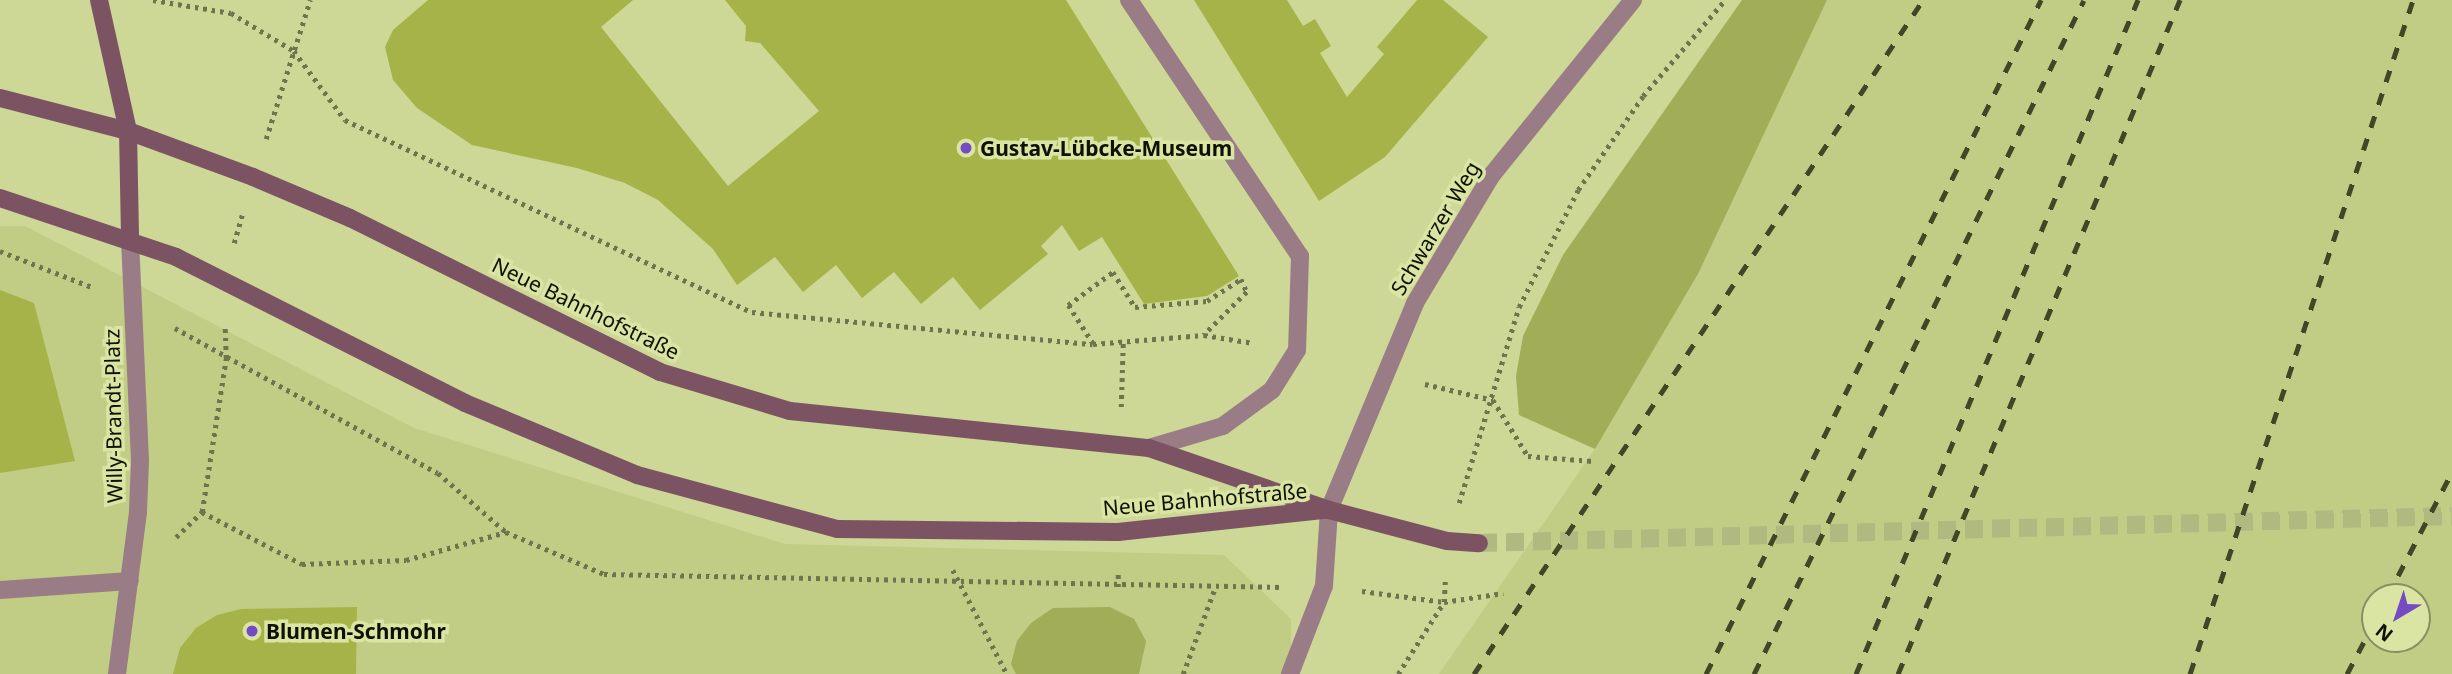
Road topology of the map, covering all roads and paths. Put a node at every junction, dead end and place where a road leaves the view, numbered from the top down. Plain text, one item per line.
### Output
1 (99, 0) edge
2 (153, 0) edge
3 (1129, 0) edge
4 (1633, 0) edge
5 (1725, 0) edge
6 (0, 98) edge
7 (128, 131) junction
8 (0, 198) edge
9 (130, 239) junction
10 (1204, 335) junction
11 (1093, 344) junction
12 (1297, 349) junction
13 (1385, 375) junction
14 (1493, 400) junction
15 (1149, 447) junction
16 (1594, 461) dead end
17 (1329, 510) junction
18 (202, 512) dead end
19 (506, 533) dead end
20 (932, 533) junction
21 (1447, 541) junction
22 (1479, 543) tunnel mouth
23 (130, 581) junction
24 (1215, 589) dead end
25 (0, 590) edge
26 (1503, 593) dead end
27 (1444, 602) junction
28 (117, 674) edge
29 (1007, 674) edge
30 (1183, 674) edge
31 (1290, 674) edge
32 (1398, 674) edge

1 - 7 main road
2 - 11 path
3 - 12 street
4 - 13 street, Schwarzer Weg
5 - 14 path
6 - 7 main road, Neue Bahnhofstraße
7 - 9 main road
7 - 15 main road, Neue Bahnhofstraße
8 - 9 main road, Neue Bahnhofstraße
9 - 20 main road, Neue Bahnhofstraße
9 - 23 street, Willy-Brandt-Platz
10 - 11 path
10 - 11 path
10 - 12 path
12 - 15 street
13 - 14 path
13 - 17 street, Schwarzer Weg
14 - 16 path
14 - 21 path
15 - 17 main road, Neue Bahnhofstraße
17 - 20 main road, Neue Bahnhofstraße
17 - 21 main road
17 - 31 street
18 - 19 path
20 - 29 path
21 - 22 main road
21 - 27 path
23 - 25 street
23 - 28 street, Willy-Brandt-Platz
24 - 30 path
26 - 27 path
27 - 32 path

